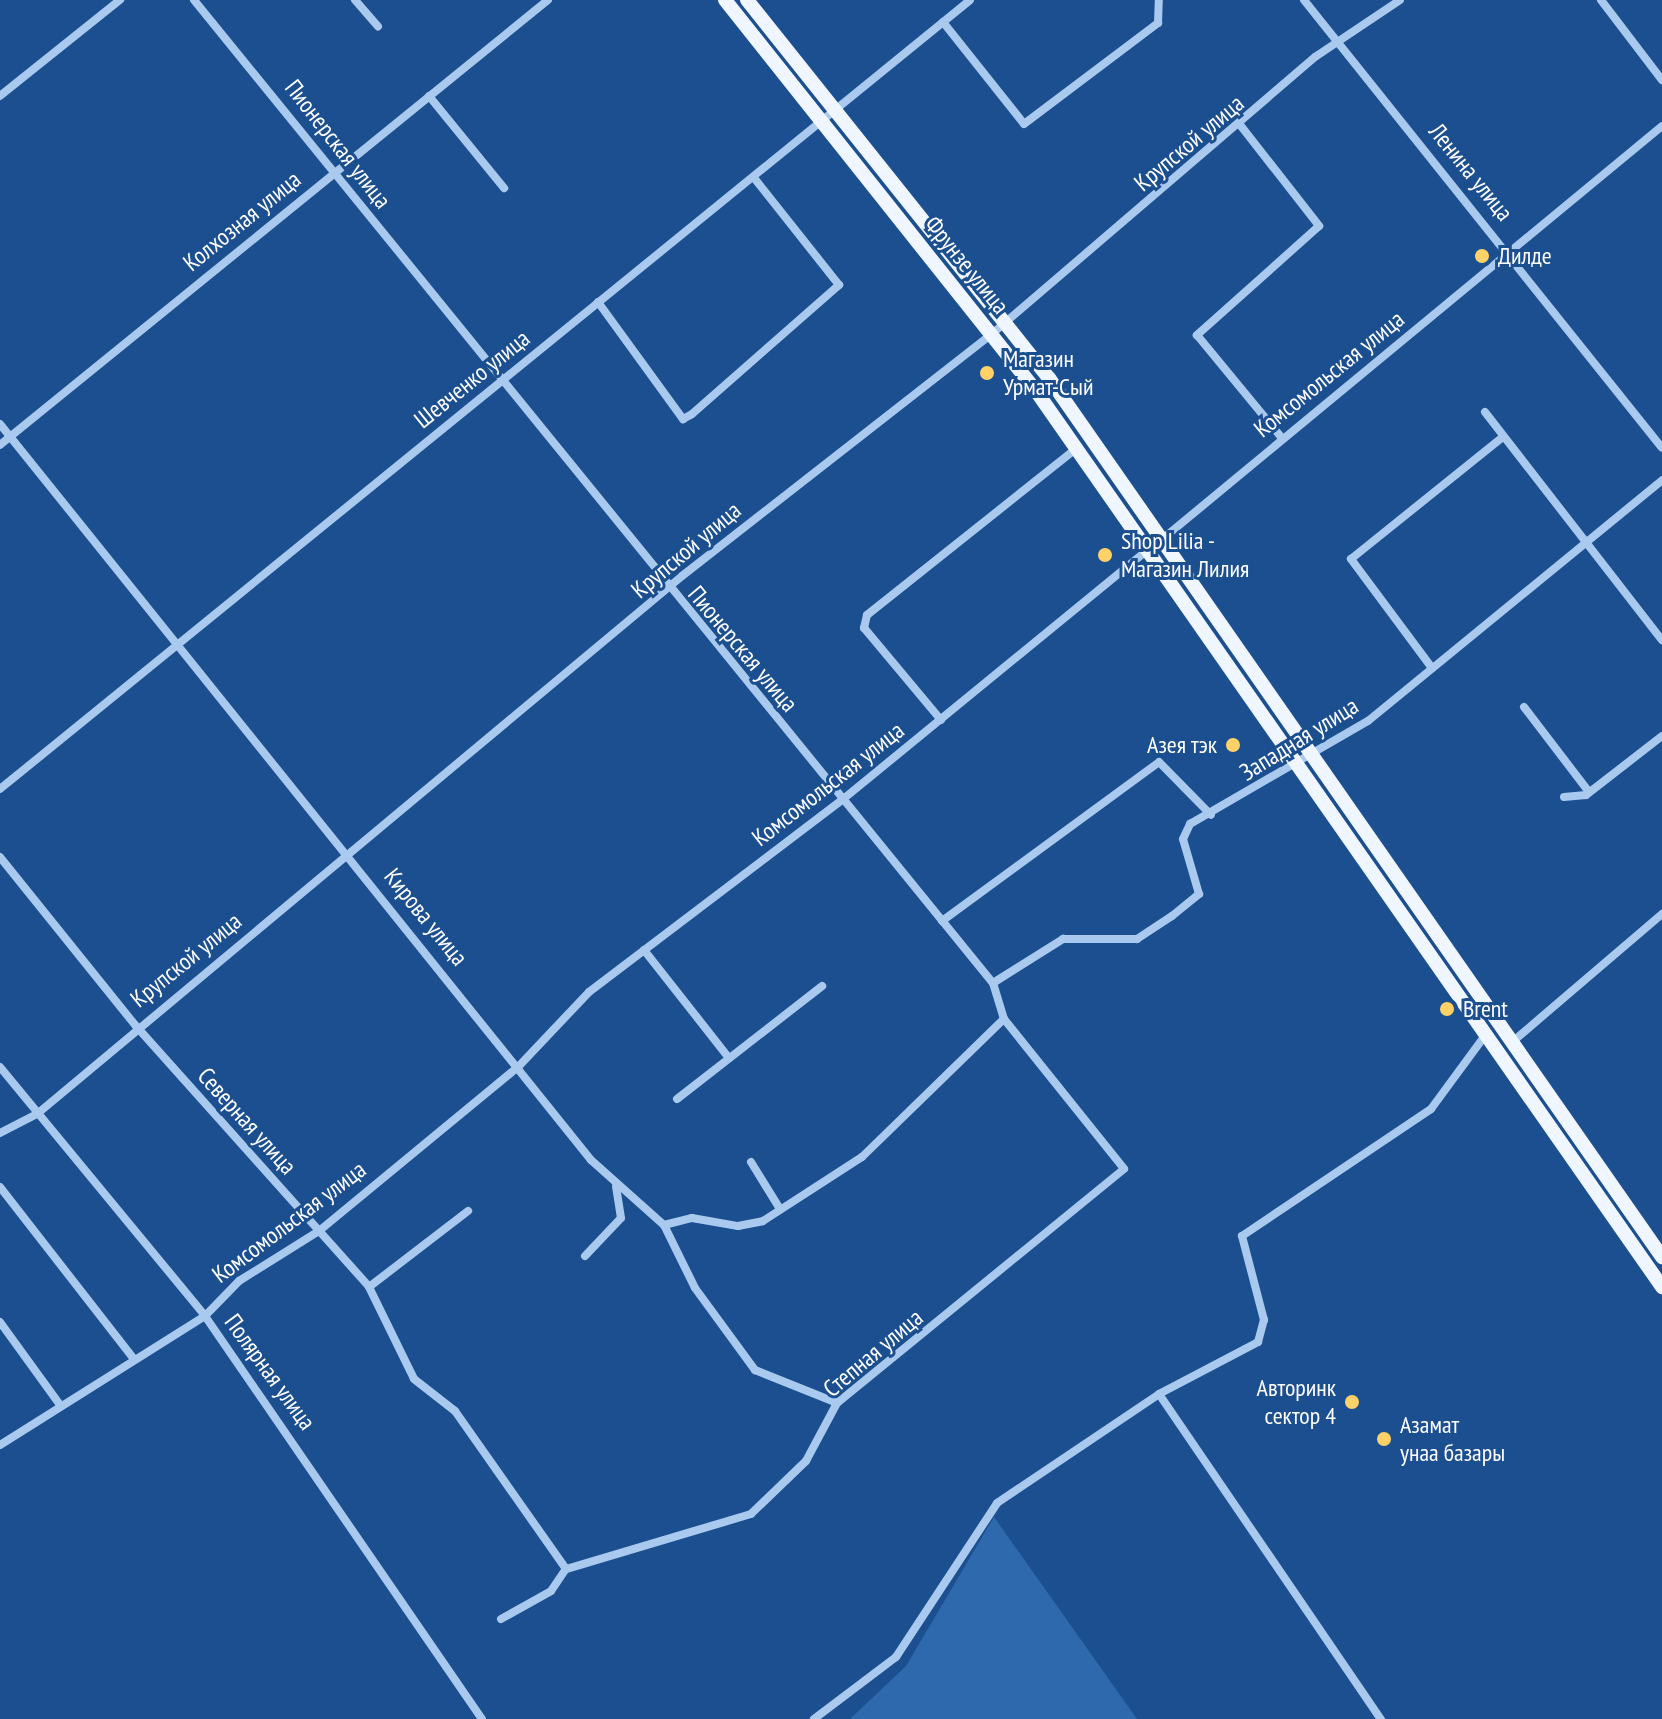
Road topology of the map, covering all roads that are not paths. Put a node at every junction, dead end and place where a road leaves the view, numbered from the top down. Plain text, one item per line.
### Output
1 (120, 0) edge
2 (194, 0) edge
3 (355, 0) edge
4 (548, 0) edge
5 (725, 0) edge
6 (747, 0) edge
7 (970, 0) edge
8 (1159, 0) edge
9 (1304, 0) edge
10 (1400, 0) edge
11 (1601, 0) edge
12 (943, 22) junction
13 (378, 26) dead end
14 (1339, 43) junction
15 (1662, 80) edge
16 (0, 96) edge
17 (429, 96) junction
18 (839, 112) junction
19 (825, 123) junction
20 (1241, 126) junction
21 (1662, 126) edge
22 (334, 173) junction
23 (755, 179) junction
24 (504, 188) dead end
25 (1511, 251) junction
26 (598, 302) junction
27 (1006, 322) junction
28 (993, 333) junction
29 (499, 381) junction
30 (1485, 412) dead end
31 (0, 424) edge
32 (10, 437) junction
33 (1503, 437) junction
34 (1282, 438) junction
35 (0, 445) edge
36 (1077, 448) junction
37 (1662, 448) edge
38 (1662, 480) edge
39 (1162, 539) junction
40 (1584, 542) junction
41 (1148, 550) junction
42 (670, 592) junction
43 (1662, 640) edge
44 (178, 649) junction
45 (1432, 668) junction
46 (1524, 707) dead end
47 (941, 720) junction
48 (1662, 736) edge
49 (1313, 756) junction
50 (1299, 765) junction
51 (0, 789) edge
52 (1589, 792) junction
53 (1564, 797) dead end
54 (842, 800) junction
55 (1211, 815) junction
56 (348, 854) junction
57 (0, 857) edge
58 (1662, 914) edge
59 (942, 921) junction
60 (644, 950) junction
61 (1448, 950) junction
62 (1434, 959) junction
63 (993, 983) junction
64 (822, 986) dead end
65 (1004, 1019) junction
66 (136, 1026) junction
67 (1486, 1034) junction
68 (1512, 1042) junction
69 (1499, 1051) junction
70 (729, 1058) junction
71 (519, 1066) junction
72 (0, 1067) edge
73 (677, 1099) dead end
74 (37, 1114) junction
75 (0, 1133) edge
76 (751, 1162) dead end
77 (1118, 1178) joint
78 (616, 1185) junction
79 (0, 1187) edge
80 (780, 1209) junction
81 (468, 1211) dead end
82 (664, 1225) junction
83 (319, 1231) junction
84 (585, 1256) dead end
85 (1662, 1257) edge
86 (369, 1287) junction
87 (1662, 1287) edge
88 (205, 1316) junction
89 (0, 1322) edge
90 (134, 1359) junction
91 (1159, 1394) junction
92 (837, 1403) junction
93 (60, 1405) junction
94 (0, 1445) edge
95 (566, 1569) junction
96 (501, 1619) dead end
97 (817, 1718) edge
98 (482, 1719) edge
99 (1381, 1719) edge

1 - 16 street
2 - 22 street, Пионерская улица
3 - 13 street
4 - 17 street, Колхозная улица
5 - 19 main road, Фрунзе улица
6 - 18 main road, Фрунзе улица
7 - 12 street, Шевченко улица
8 - 12 street
9 - 14 street, Ленина улица
10 - 14 street, Крупской улица
11 - 15 street
12 - 18 street, Шевченко улица
14 - 20 street, Крупской улица
14 - 25 street, Ленина улица
17 - 22 street, Колхозная улица
17 - 24 street
18 - 19 street, Шевченко улица
18 - 27 main road, Фрунзе улица
19 - 23 street, Шевченко улица
19 - 28 main road, Фрунзе улица
20 - 27 street, Крупской улица
20 - 34 street
21 - 25 street, Комсомольская улица
22 - 29 street, Пионерская улица
22 - 32 street, Колхозная улица
23 - 26 street, Шевченко улица
23 - 26 street
25 - 34 street, Комсомольская улица
25 - 37 street, Ленина улица
26 - 29 street, Шевченко улица
27 - 28 street, Крупской улица
27 - 39 main road, Фрунзе улица
28 - 36 main road, Фрунзе улица
28 - 42 street, Крупской улица
29 - 42 street, Пионерская улица
29 - 44 street, Шевченко улица
30 - 33 street
31 - 32 street, Кирова улица
32 - 35 street, Колхозная улица
32 - 44 street, Кирова улица
33 - 40 street
33 - 45 street
34 - 39 street, Комсомольская улица
36 - 41 main road, Фрунзе улица
36 - 47 street
38 - 40 street, Западная улица
39 - 41 street, Комсомольская улица
39 - 49 main road, Фрунзе улица
40 - 43 street
40 - 45 street, Западная улица
41 - 47 street, Комсомольская улица
41 - 50 main road, Фрунзе улица
42 - 54 street, Пионерская улица
42 - 56 street, Крупской улица
44 - 51 street, Шевченко улица
44 - 56 street, Кирова улица
45 - 49 street, Западная улица
46 - 52 street
47 - 54 street, Комсомольская улица
48 - 52 street
49 - 50 street, Западная улица
49 - 61 main road, Фрунзе улица
50 - 55 street, Западная улица
50 - 62 main road, Фрунзе улица
52 - 53 street
54 - 59 street, Пионерская улица
54 - 60 street, Комсомольская улица
55 - 59 street
55 - 63 street, Западная улица
56 - 66 street, Крупской улица
56 - 71 street, Кирова улица
57 - 66 street, Северная улица
58 - 68 street
59 - 63 street, Пионерская улица
60 - 70 street
60 - 71 street, Комсомольская улица
61 - 62 main road
61 - 68 main road, Фрунзе улица
62 - 67 main road, Фрунзе улица
63 - 65 street, Пионерская улица
64 - 70 street
65 - 77 street, Пионерская улица
65 - 80 street
66 - 74 street, Крупской улица
66 - 83 street, Северная улица
67 - 69 main road, Фрунзе улица
67 - 91 street
68 - 69 street
68 - 85 main road, Фрунзе улица
69 - 87 main road, Фрунзе улица
70 - 73 street
71 - 78 street, Кирова улица
71 - 83 street, Комсомольская улица
72 - 74 street, Полярная улица
74 - 75 street, Крупской улица
74 - 88 street, Полярная улица
76 - 80 street
77 - 92 street, Степная улица
78 - 82 street, Кирова улица
78 - 84 street
79 - 90 street
80 - 82 street
81 - 86 street
82 - 92 street, Кирова улица
83 - 86 street, Северная улица
83 - 88 street, Комсомольская улица
86 - 95 street, Северная улица
88 - 90 street, Комсомольская улица
88 - 98 street, Полярная улица
89 - 93 street
90 - 93 street, Комсомольская улица
91 - 97 street
91 - 99 street
92 - 95 street, Степная улица
93 - 94 street, Комсомольская улица
95 - 96 street

